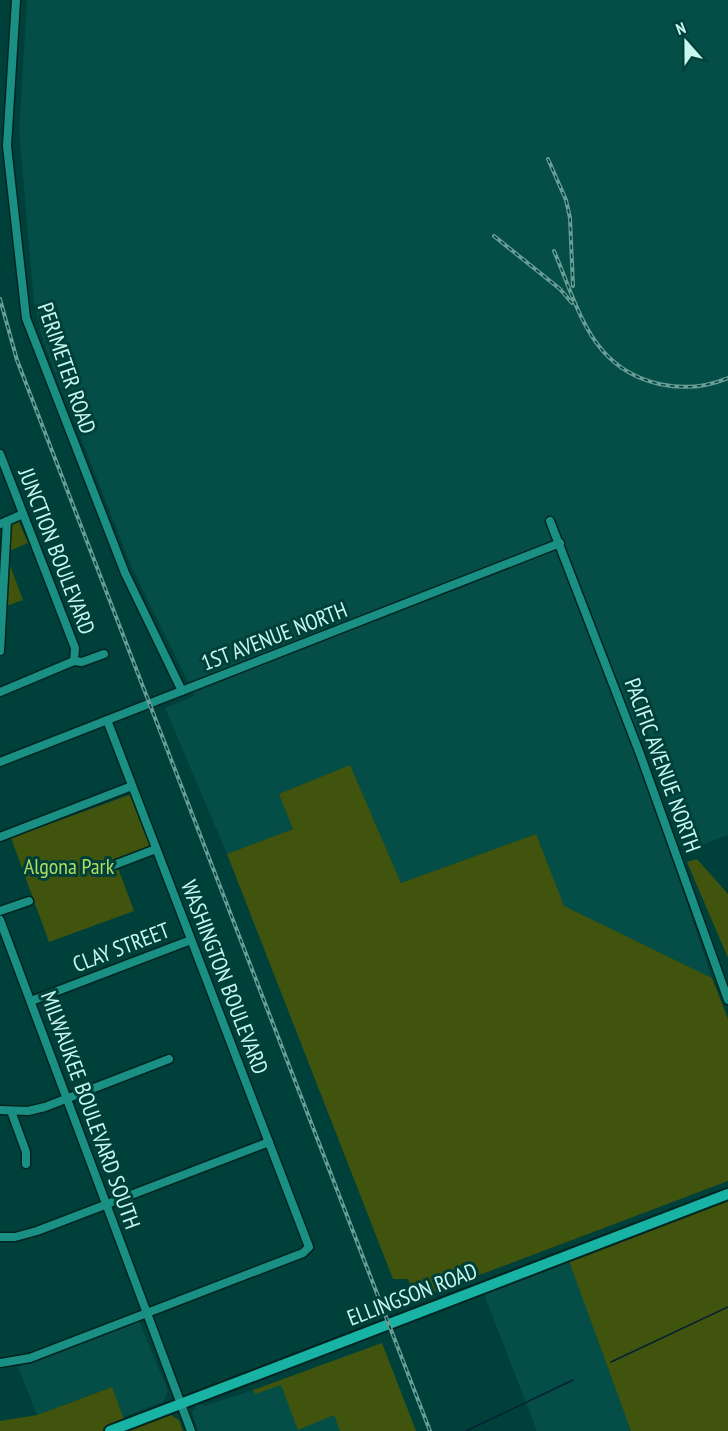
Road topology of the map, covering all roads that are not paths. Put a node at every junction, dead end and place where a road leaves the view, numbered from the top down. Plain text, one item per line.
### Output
1 (16, 0) edge
2 (0, 454) edge
3 (23, 514) junction
4 (550, 521) dead end
5 (4, 522) edge
6 (560, 543) junction
7 (1, 612) edge
8 (0, 651) edge
9 (104, 654) dead end
10 (74, 661) junction
11 (182, 691) junction
12 (0, 692) edge
13 (107, 720) junction
14 (0, 762) edge
15 (132, 786) junction
16 (0, 837) edge
17 (156, 849) junction
18 (114, 865) dead end
19 (29, 900) dead end
20 (0, 911) edge
21 (0, 920) edge
22 (191, 940) junction
23 (728, 1000) edge
24 (31, 1001) junction
25 (169, 1059) dead end
26 (67, 1098) junction
27 (0, 1110) edge
28 (11, 1111) junction
29 (269, 1142) junction
30 (26, 1164) dead end
31 (728, 1194) edge
32 (107, 1205) junction
33 (0, 1237) edge
34 (147, 1313) junction
35 (0, 1364) edge
36 (181, 1404) junction
37 (110, 1431) edge
38 (191, 1431) edge

1 - 11 street, PERIMETER ROAD
2 - 3 street, JUNCTION BOULEVARD
3 - 5 street
3 - 10 street, JUNCTION BOULEVARD
4 - 6 street, PACIFIC AVENUE NORTH
5 - 7 street
6 - 11 street, 1ST AVENUE NORTH
6 - 23 street, PACIFIC AVENUE NORTH
7 - 8 street
9 - 10 street
10 - 12 street
11 - 13 street, 1ST AVENUE NORTH
13 - 14 street, 1ST AVENUE NORTH
13 - 15 street, WASHINGTON BOULEVARD
15 - 16 street
15 - 17 street, WASHINGTON BOULEVARD
17 - 18 street
17 - 22 street, WASHINGTON BOULEVARD
19 - 20 street
21 - 24 street, MILWAUKEE BOULEVARD SOUTH
22 - 24 street, CLAY STREET
22 - 29 street, WASHINGTON BOULEVARD
24 - 26 street, MILWAUKEE BOULEVARD SOUTH
25 - 26 street
26 - 28 street
26 - 32 street, MILWAUKEE BOULEVARD SOUTH
27 - 28 street
28 - 30 street
29 - 32 street
29 - 34 street, WASHINGTON BOULEVARD
31 - 36 main road, ELLINGSON ROAD
32 - 33 street
32 - 34 street, MILWAUKEE BOULEVARD SOUTH
34 - 35 street
34 - 36 street, MILWAUKEE BOULEVARD SOUTH
36 - 37 main road, ELLINGSON ROAD
36 - 38 street, MILWAUKEE BOULEVARD SOUTH

